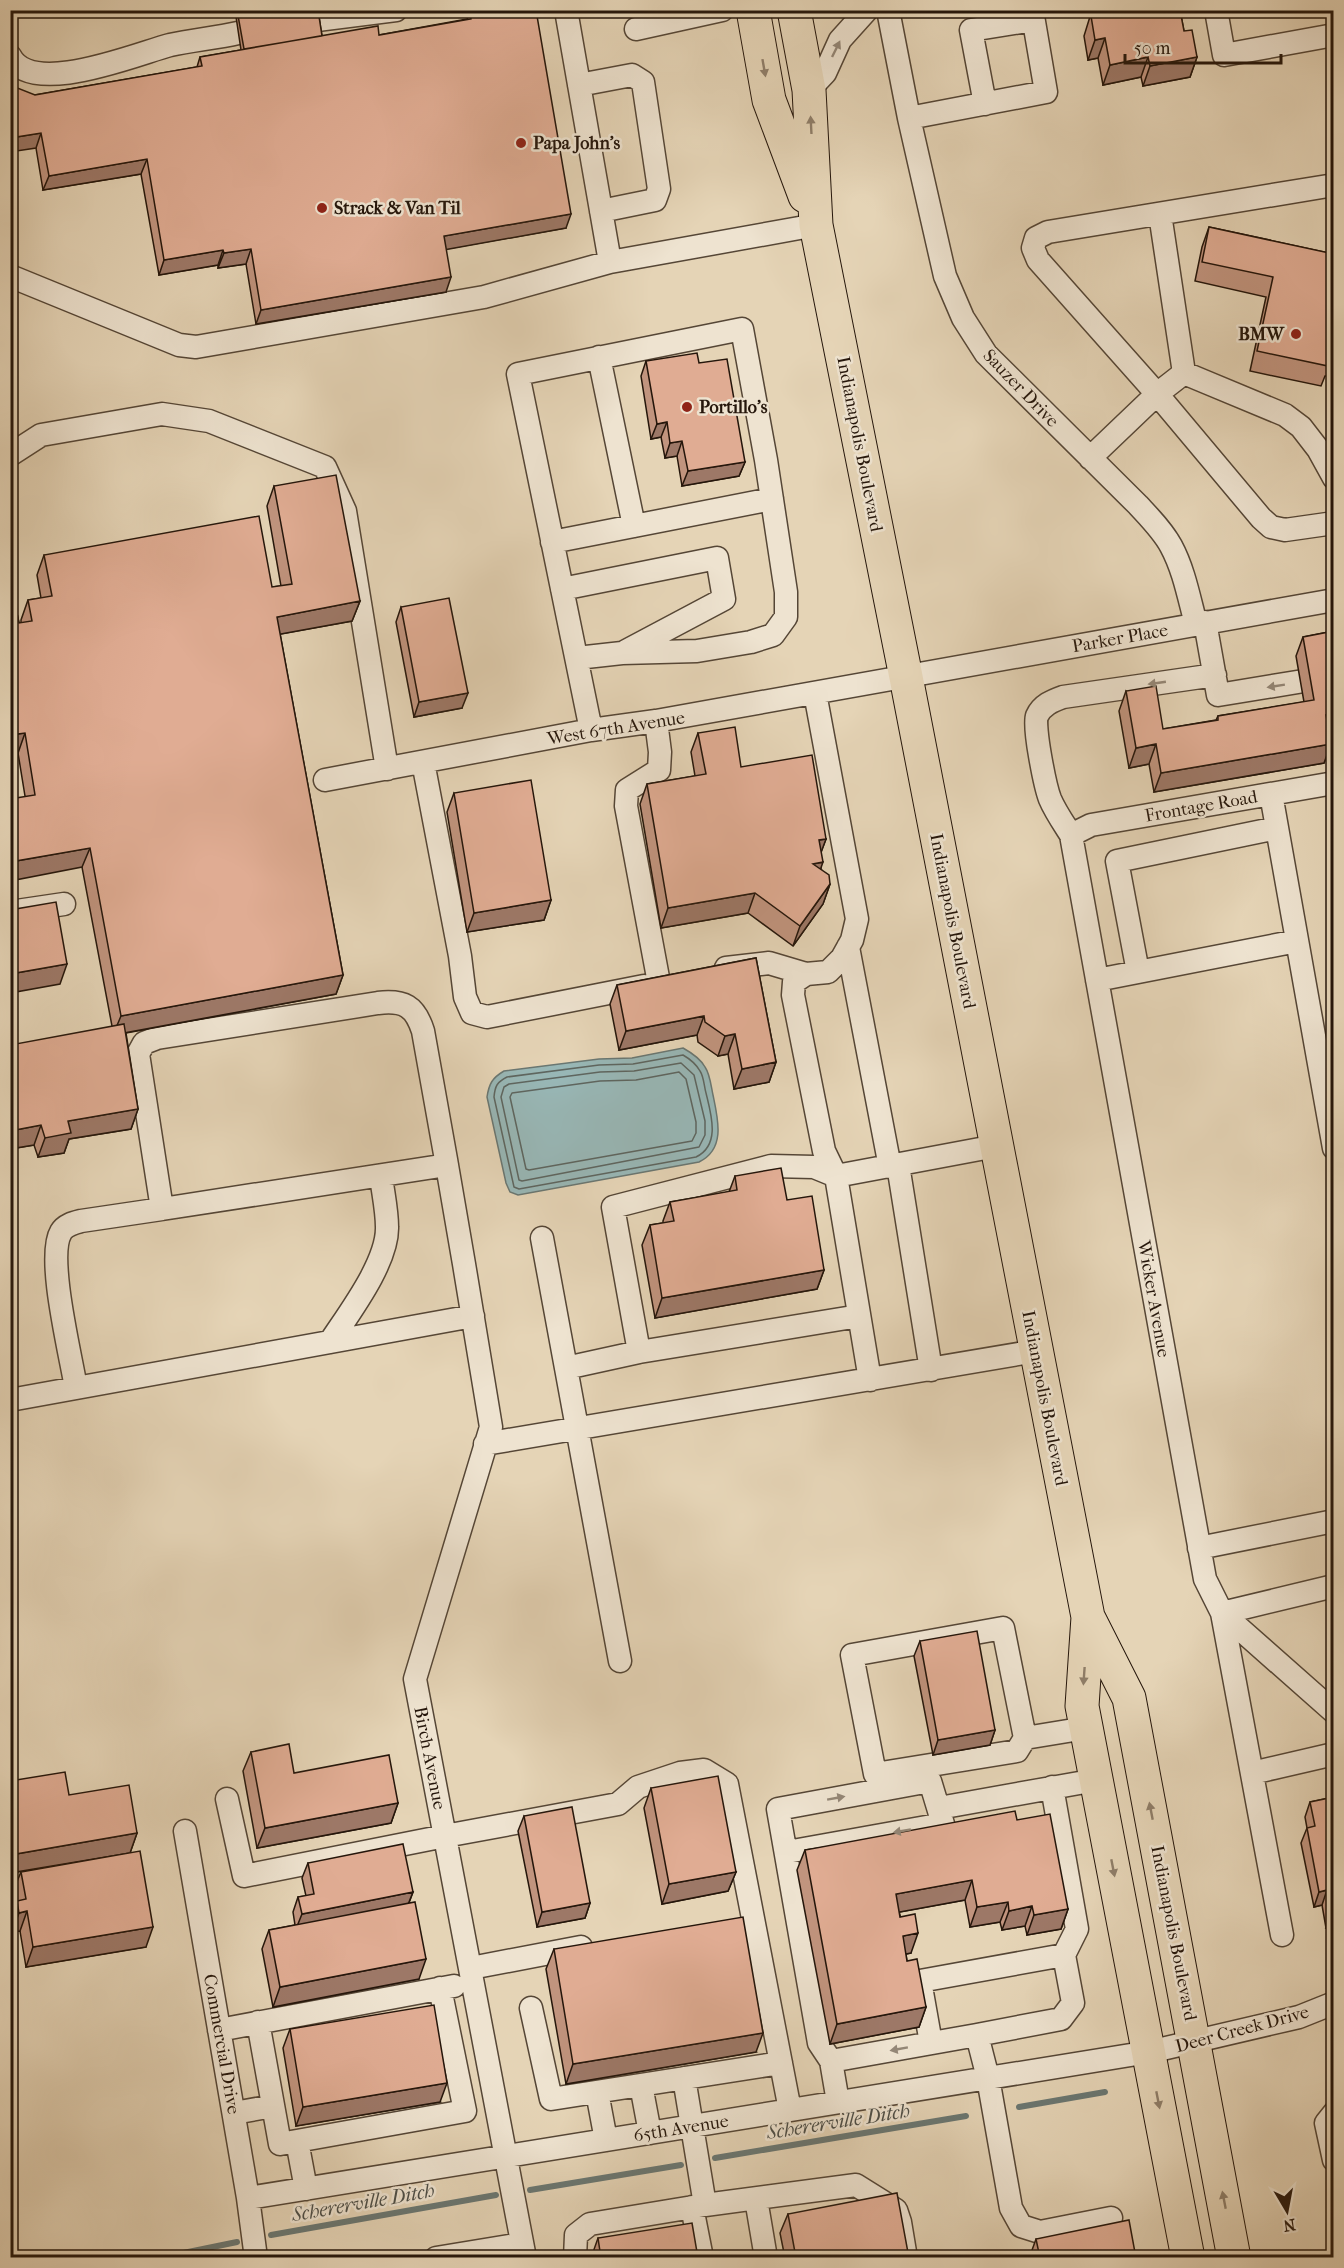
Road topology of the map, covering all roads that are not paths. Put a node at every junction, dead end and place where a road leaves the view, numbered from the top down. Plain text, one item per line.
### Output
1 (396, 10) edge
2 (566, 10) edge
3 (722, 10) edge
4 (753, 10) edge
5 (794, 10) edge
6 (867, 10) edge
7 (888, 10) edge
8 (1216, 10) edge
9 (691, 14) edge
10 (1033, 15) edge
11 (317, 20) edge
12 (636, 29) dead end
13 (238, 33) edge
14 (1334, 35) edge
15 (10, 56) edge
16 (579, 85) junction
17 (809, 90) junction
18 (985, 104) junction
19 (909, 118) junction
20 (1334, 184) edge
21 (601, 211) junction
22 (1160, 213) junction
23 (816, 225) junction
24 (610, 262) junction
25 (10, 276) edge
26 (599, 357) junction
27 (1184, 373) junction
28 (1157, 394) junction
29 (1328, 454) edge
30 (10, 455) edge
31 (1090, 458) junction
32 (1334, 478) edge
33 (772, 499) junction
34 (1334, 523) edge
35 (634, 526) junction
36 (552, 542) junction
37 (562, 589) junction
38 (1334, 600) edge
39 (1201, 623) junction
40 (622, 653) junction
41 (577, 658) junction
42 (1334, 676) edge
43 (906, 677) junction
44 (1217, 685) junction
45 (815, 693) junction
46 (656, 721) junction
47 (591, 730) junction
48 (423, 762) junction
49 (387, 769) junction
50 (326, 780) dead end
51 (1334, 783) edge
52 (1271, 794) junction
53 (1277, 828) junction
54 (1071, 835) junction
55 (64, 903) dead end
56 (10, 912) edge
57 (1297, 941) junction
58 (848, 947) junction
59 (1138, 972) junction
60 (807, 974) junction
61 (680, 978) junction
62 (1097, 980) junction
63 (996, 1146) junction
64 (1334, 1148) edge
65 (447, 1165) junction
66 (894, 1166) junction
67 (381, 1176) junction
68 (836, 1176) junction
69 (162, 1209) junction
70 (543, 1238) dead end
71 (473, 1316) junction
72 (859, 1316) junction
73 (330, 1342) junction
74 (1036, 1351) junction
75 (639, 1353) junction
76 (566, 1368) junction
77 (931, 1370) junction
78 (870, 1380) junction
79 (76, 1388) junction
80 (10, 1400) edge
81 (576, 1428) junction
82 (486, 1444) junction
83 (1334, 1521) edge
84 (1199, 1548) junction
85 (1334, 1586) edge
86 (1222, 1613) junction
87 (1088, 1617) junction
88 (620, 1661) dead end
89 (1334, 1712) edge
90 (1086, 1728) junction
91 (1025, 1738) junction
92 (1334, 1754) edge
93 (1252, 1773) junction
94 (1096, 1780) junction
95 (1052, 1787) junction
96 (227, 1799) dead end
97 (939, 1808) junction
98 (185, 1831) dead end
99 (445, 1836) junction
100 (787, 1852) junction
101 (752, 1916) junction
102 (729, 1920) edge
103 (1282, 1935) dead end
104 (600, 1944) edge
105 (1064, 1954) junction
106 (472, 1975) junction
107 (440, 1988) junction
108 (1334, 2003) edge
109 (531, 2008) dead end
110 (258, 2022) junction
111 (219, 2030) junction
112 (977, 2035) junction
113 (931, 2043) junction
114 (1194, 2043) junction
115 (1149, 2052) junction
116 (488, 2060) junction
117 (831, 2061) junction
118 (781, 2063) junction
119 (456, 2066) junction
120 (684, 2078) junction
121 (988, 2078) junction
122 (641, 2085) junction
123 (597, 2092) junction
124 (838, 2102) junction
125 (273, 2106) junction
126 (790, 2110) junction
127 (234, 2113) junction
128 (1334, 2113) edge
129 (692, 2126) junction
130 (650, 2133) junction
131 (606, 2140) junction
132 (297, 2142) junction
133 (507, 2156) junction
134 (1334, 2160) edge
135 (306, 2189) junction
136 (248, 2198) junction
137 (756, 2199) junction
138 (699, 2206) junction
139 (1111, 2218) dead end
140 (523, 2251) edge
141 (256, 2258) edge
142 (436, 2258) edge
143 (575, 2258) edge
144 (702, 2258) edge
145 (766, 2258) edge
146 (906, 2258) edge
147 (1188, 2258) edge
148 (1234, 2258) edge

1 - 11 street
2 - 16 street
3 - 9 street
4 -> 23 highway, Indianapolis Boulevard
5 - 17 highway, Indianapolis Boulevard
17 -> 6 street
7 - 19 street, Sauzer Drive
8 - 14 street
9 - 12 street
10 - 18 street
10 - 18 street
13 - 15 street
16 - 21 street
16 - 21 street
23 -> 17 highway, Indianapolis Boulevard
18 - 19 street
19 - 31 street, Sauzer Drive
20 - 22 street
21 - 24 street
22 - 27 street
22 - 28 street
23 - 24 street
23 - 43 highway, Indianapolis Boulevard
24 - 25 street
26 - 33 street
26 - 35 street
26 - 36 street
27 - 28 street
27 - 29 street
28 - 31 street
28 - 34 street
29 - 32 street
30 - 49 street
31 - 39 street, Sauzer Drive
33 - 35 street
33 - 40 street
35 - 36 street
36 - 37 street
37 - 40 street
37 - 41 street
38 - 39 street, Parker Place
39 - 43 street, Parker Place
39 - 44 street, Sauzer Drive
40 - 41 street
41 - 47 street
42 -> 44 street
43 - 45 street, West 67th Avenue
43 - 63 highway, Indianapolis Boulevard
44 -> 54 street, Wicker Avenue
45 - 46 street, West 67th Avenue
45 - 58 street
46 - 47 street, West 67th Avenue
46 - 61 street
47 - 48 street, West 67th Avenue
48 - 49 street, West 67th Avenue
48 - 61 street
49 - 50 street, West 67th Avenue
51 - 52 street, Frontage Road
52 - 53 street
52 - 54 street, Frontage Road
53 - 57 street
53 - 59 street
54 - 62 street, Wicker Avenue
55 - 56 street
57 - 59 street
57 - 64 street
58 - 60 street
58 - 66 street
59 - 62 street
60 - 61 street
60 - 68 street
62 - 84 street, Wicker Avenue
63 - 66 street
63 - 74 highway, Indianapolis Boulevard
65 - 67 street
65 - 69 street, Birch Avenue
65 - 71 street, Birch Avenue
66 - 68 street
66 - 77 street
67 - 69 street
67 - 73 street
68 - 72 street
68 - 75 street
69 - 79 street
70 - 76 street
71 - 73 street
71 - 82 street, Birch Avenue
72 - 75 street
72 - 78 street
73 - 79 street
74 - 77 street
74 - 87 highway, Indianapolis Boulevard
75 - 76 street
76 - 81 street
77 - 78 street
78 - 81 street
79 - 80 street
81 - 82 street
81 - 88 street
82 - 99 street, Birch Avenue
83 - 84 street
84 - 86 street, Wicker Avenue
85 - 86 street
86 - 89 street, Wicker Avenue
86 - 93 street
87 -> 90 highway, Indianapolis Boulevard
114 -> 87 highway, Indianapolis Boulevard
90 - 91 street
90 - 94 highway, Indianapolis Boulevard
91 - 91 street
92 - 93 street
93 - 103 street
94 - 95 street
94 -> 115 highway, Indianapolis Boulevard
95 - 97 street
95 - 105 street
96 - 99 street
97 -> 100 street
100 -> 97 street
98 - 111 street, Commercial Drive
99 - 101 street
99 - 106 street, Birch Avenue
100 - 117 street
101 - 102 street
101 - 118 street
104 - 106 street
105 - 112 street
105 - 113 street
106 - 107 street
106 - 116 street, Birch Avenue
107 - 110 street
107 - 119 street
108 - 114 street, Deer Creek Drive
109 - 123 street
110 - 111 street
110 - 125 street
111 - 127 street, Commercial Drive
112 - 113 street
112 - 121 street
113 -> 117 street
114 - 115 street, Deer Creek Drive
148 -> 114 highway, Indianapolis Boulevard
115 - 121 street, 65th Avenue
115 -> 147 highway, Indianapolis Boulevard
116 - 119 street
116 - 133 street, Birch Avenue
117 - 124 street
118 - 120 street
118 - 126 street
119 - 132 street
120 - 122 street
120 - 129 street
121 - 124 street, 65th Avenue
121 - 139 street
122 - 123 street
122 - 130 street
123 - 131 street
124 - 126 street, 65th Avenue
125 - 127 street
125 - 132 street
126 - 129 street, 65th Avenue
127 - 136 street, Commercial Drive
128 - 134 street
129 - 130 street, 65th Avenue
129 - 138 street
130 - 131 street, 65th Avenue
131 - 133 street, 65th Avenue
132 - 135 street
133 - 135 street, 65th Avenue
133 - 140 street, Birch Avenue
135 - 136 street, 65th Avenue
136 - 141 street, Commercial Drive
137 - 138 street
137 - 145 street
137 - 146 street
138 - 143 street
138 - 144 street
140 - 142 street

